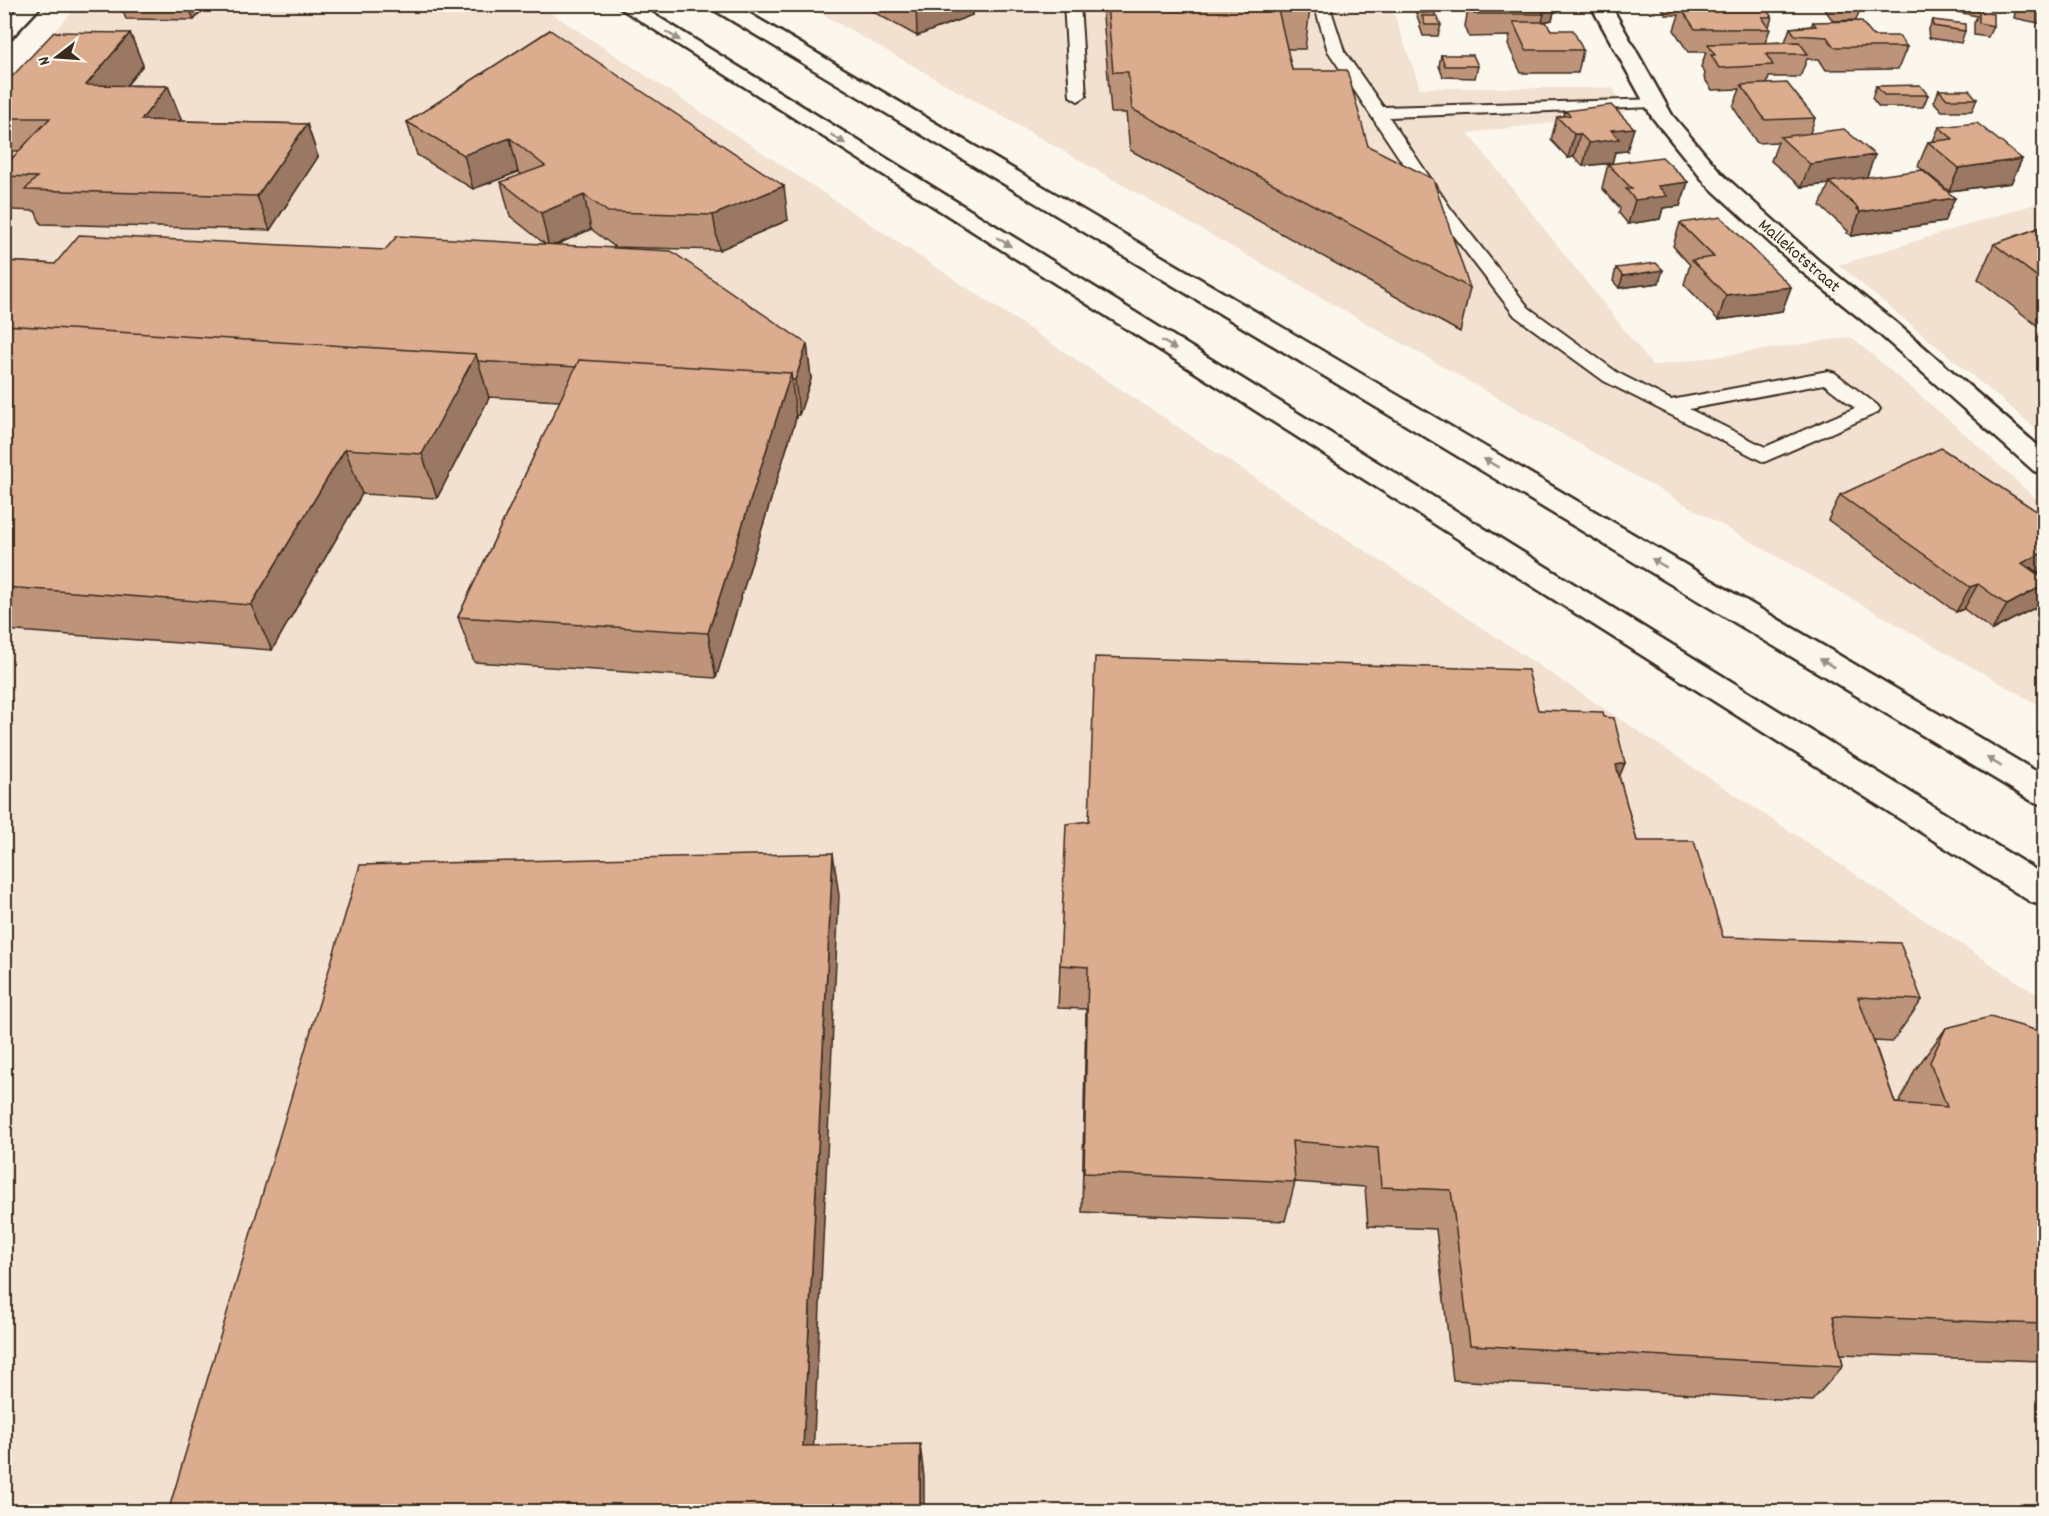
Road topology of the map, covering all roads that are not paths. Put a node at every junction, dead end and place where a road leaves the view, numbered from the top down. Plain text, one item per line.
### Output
1 (34, 4) edge
2 (623, 4) edge
3 (718, 4) edge
4 (1072, 4) edge
5 (1321, 4) edge
6 (1600, 4) edge
7 (4, 34) edge
8 (1078, 96) dead end
9 (1654, 102) junction
10 (1378, 112) junction
11 (1668, 407) junction
12 (2044, 465) edge
13 (2044, 792) edge
14 (2044, 892) edge

1 - 7 main road
2 -> 14 main road
13 -> 3 main road
4 - 8 lane
5 - 10 lane
6 - 9 main road, Mallekotstraat
9 - 10 lane
9 - 12 main road, Mallekotstraat
10 - 11 lane
11 - 11 lane

